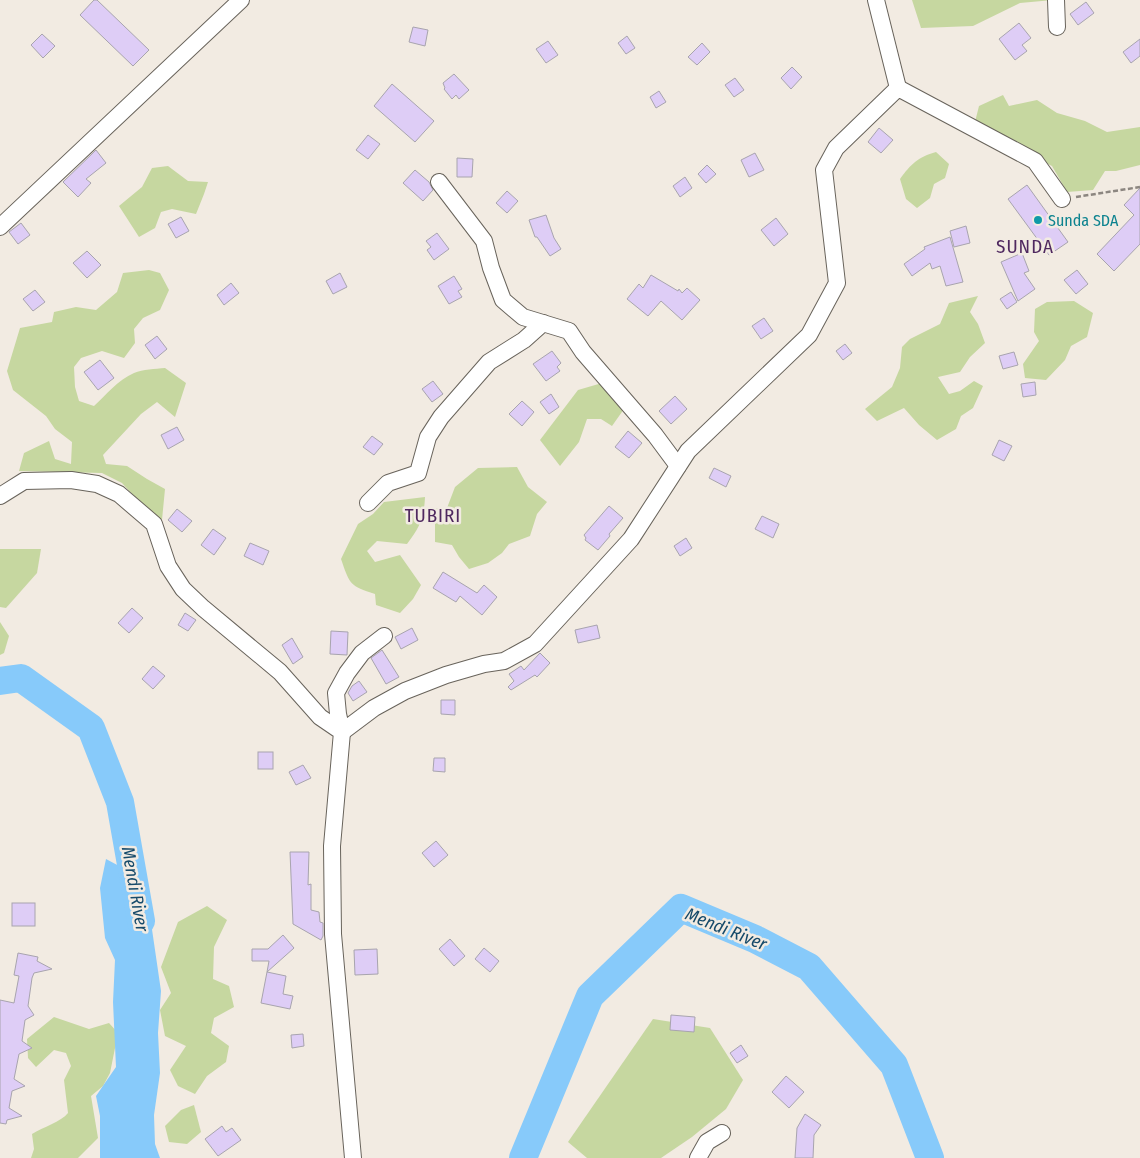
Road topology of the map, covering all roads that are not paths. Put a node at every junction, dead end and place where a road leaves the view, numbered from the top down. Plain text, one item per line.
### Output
1 (241, 0) edge
2 (876, 0) edge
3 (1056, 0) edge
4 (1057, 27) dead end
5 (898, 88) junction
6 (439, 182) dead end
7 (1062, 199) road end
8 (0, 227) edge
9 (543, 323) junction
10 (678, 466) junction
11 (0, 496) edge
12 (368, 504) dead end
13 (384, 636) dead end
14 (342, 732) junction
15 (722, 1133) dead end
16 (353, 1158) edge
17 (698, 1158) edge

1 - 8 street
2 - 5 street
3 - 4 street
5 - 7 street
5 - 10 street
6 - 9 street
9 - 10 street
9 - 12 street
10 - 14 street
11 - 14 street
13 - 14 street
14 - 16 street
15 - 17 street

